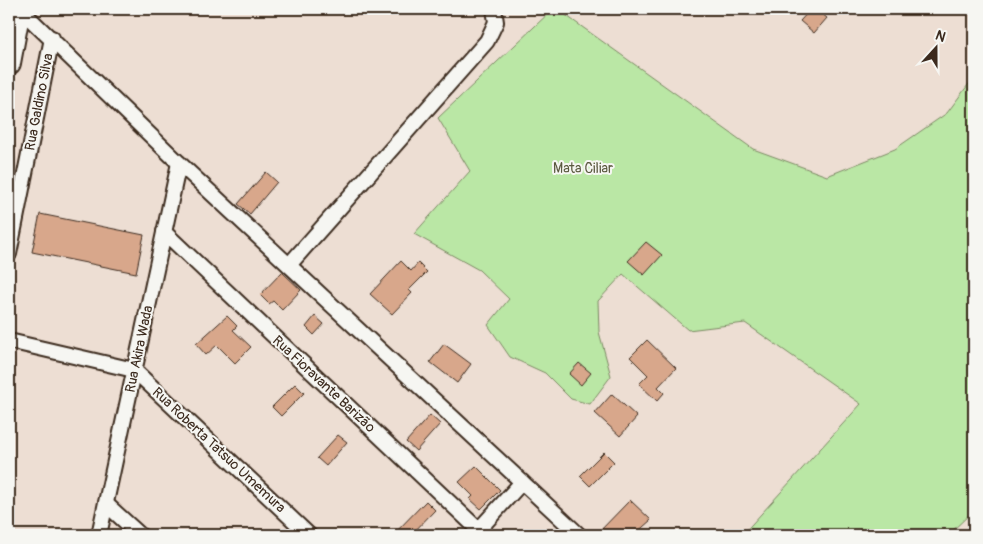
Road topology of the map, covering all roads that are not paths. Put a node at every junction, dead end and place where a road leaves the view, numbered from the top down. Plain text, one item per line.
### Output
1 (20, 9) edge
2 (494, 9) edge
3 (52, 38) junction
4 (9, 63) edge
5 (179, 163) junction
6 (164, 232) junction
7 (9, 254) edge
8 (289, 265) junction
9 (9, 341) edge
10 (134, 370) junction
11 (522, 482) junction
12 (106, 504) junction
13 (479, 533) edge
14 (100, 535) edge
15 (140, 535) edge
16 (309, 535) edge
17 (579, 535) edge

1 - 3 street
1 - 4 main road
2 - 8 street
3 - 5 street
3 - 7 street, Rua Galdino Silva
5 - 6 street, Rua Akira Wada
5 - 8 street
6 - 10 street, Rua Akira Wada
6 - 13 street, Rua Fioravante Barizão
8 - 11 street
9 - 10 street
10 - 12 street, Rua Akira Wada
10 - 16 street, Rua Roberta Tatsuo Umemura
11 - 13 street
11 - 17 street
12 - 14 street, Rua Akira Wada
12 - 15 street

